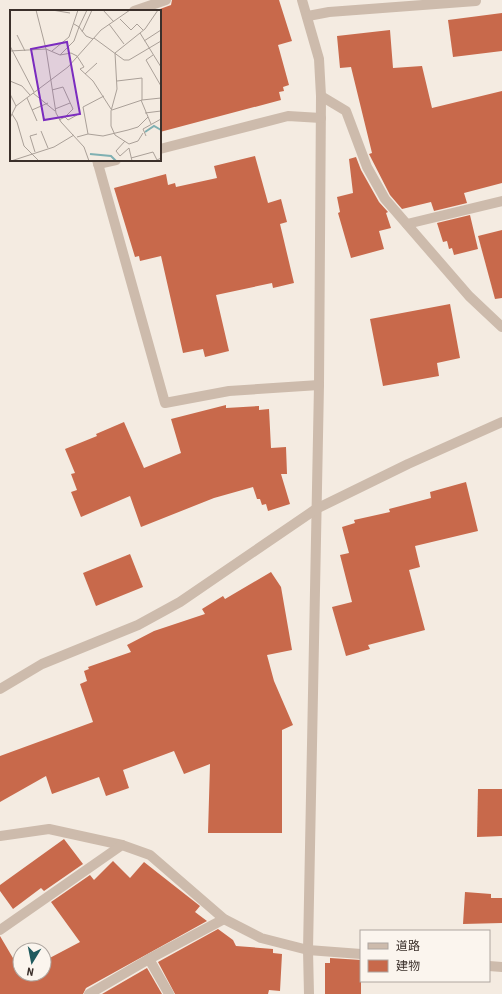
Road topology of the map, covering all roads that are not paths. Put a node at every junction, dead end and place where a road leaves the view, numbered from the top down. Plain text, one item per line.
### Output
1 (166, 0) edge
2 (302, 0) edge
3 (476, 1) edge
4 (137, 10) edge
5 (308, 16) junction
6 (321, 96) junction
7 (321, 118) junction
8 (161, 149) edge
9 (98, 162) edge
10 (502, 201) edge
11 (406, 224) junction
12 (502, 326) edge
13 (319, 385) junction
14 (502, 422) edge
15 (316, 509) junction
16 (0, 689) edge
17 (0, 836) edge
18 (122, 845) junction
19 (224, 919) junction
20 (0, 930) edge
21 (308, 950) junction
22 (360, 954) edge
23 (149, 959) junction
24 (490, 966) edge
25 (502, 967) edge
26 (89, 994) edge
27 (168, 994) edge
28 (309, 994) edge

1 - 4 street
2 - 5 street
3 - 5 street
5 - 6 street
6 - 7 street
6 - 11 street
7 - 8 street
7 - 13 street
9 - 13 street
10 - 11 street
11 - 12 street
13 - 15 street
14 - 15 street
15 - 16 street
15 - 21 street
17 - 18 street
18 - 19 street
18 - 20 street
19 - 21 street
19 - 23 street
21 - 22 street
21 - 28 street
23 - 26 street
23 - 27 street
24 - 25 street

